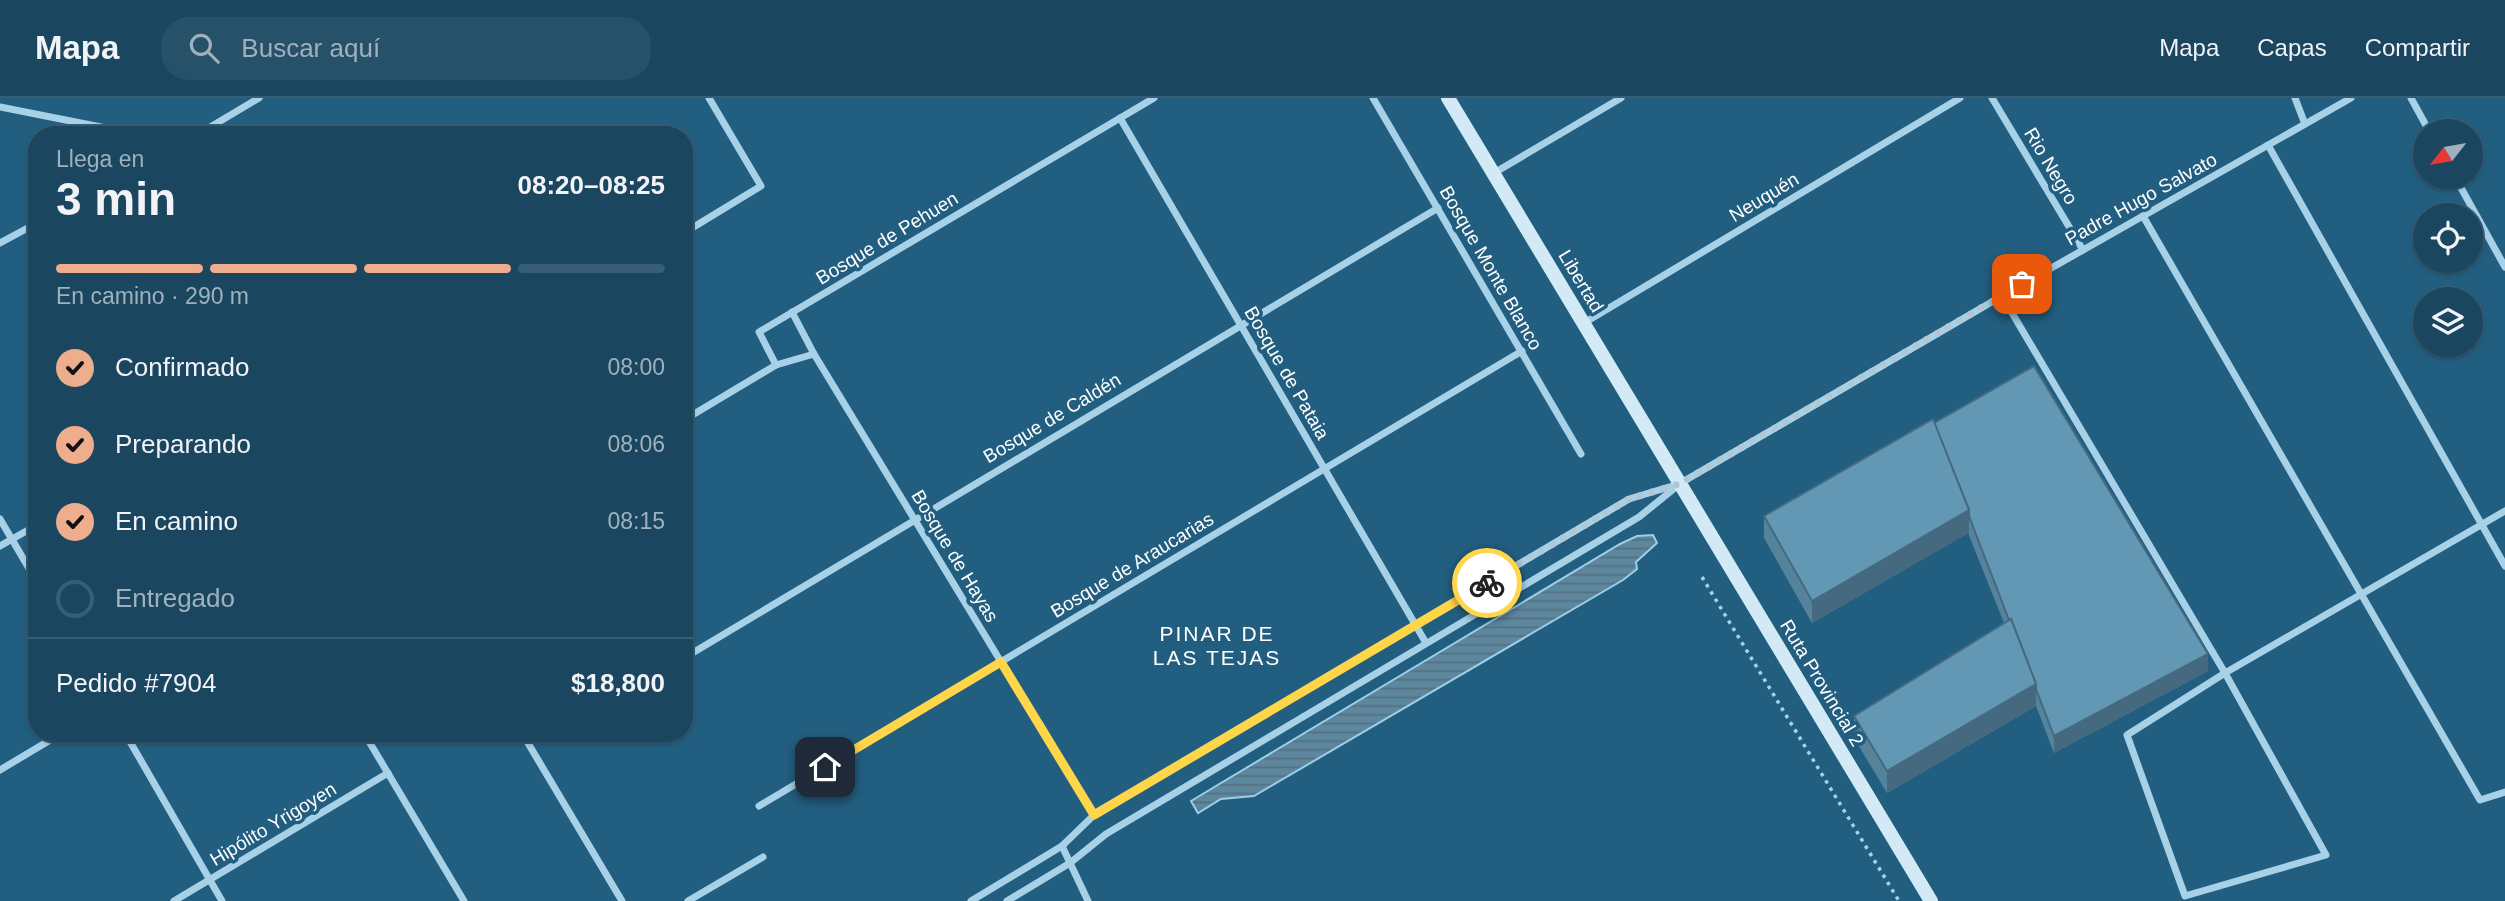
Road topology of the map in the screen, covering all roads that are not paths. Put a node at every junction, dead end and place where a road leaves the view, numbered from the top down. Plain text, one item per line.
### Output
1 (259, 98) edge
2 (709, 98) edge
3 (1154, 98) edge
4 (1373, 98) edge
5 (1448, 98) edge
6 (1621, 98) edge
7 (1960, 98) edge
8 (1992, 98) edge
9 (2295, 98) edge
10 (2351, 98) edge
11 (2410, 98) edge
12 (0, 107) edge
13 (1120, 118) junction
14 (2422, 119) edge
15 (2305, 124) junction
16 (96, 126) edge
17 (212, 126) edge
18 (2268, 145) junction
19 (1494, 173) junction
20 (2462, 189) edge
21 (1438, 208) junction
22 (2143, 216) junction
23 (693, 227) edge
24 (28, 228) edge
25 (0, 243) edge
26 (2082, 250) junction
27 (2505, 267) edge
28 (2002, 296) junction
29 (792, 312) junction
30 (1584, 323) junction
31 (1240, 324) junction
32 (1521, 351) junction
33 (814, 354) junction
34 (776, 365) junction
35 (693, 415) edge
36 (1581, 454) dead end
37 (1324, 469) junction
38 (1679, 484) junction
39 (2505, 511) edge
40 (914, 518) junction
41 (0, 519) edge
42 (2481, 525) junction
43 (28, 530) edge
44 (12, 539) junction
45 (0, 546) edge
46 (2505, 566) edge
47 (28, 567) edge
48 (2363, 593) junction
49 (1416, 625) junction
50 (1426, 643) junction
51 (693, 653) edge
52 (1001, 662) junction
53 (2225, 673) junction
54 (47, 742) edge
55 (130, 742) edge
56 (369, 742) edge
57 (527, 742) edge
58 (0, 770) edge
59 (388, 773) junction
60 (2505, 792) edge
61 (759, 806) dead end
62 (1094, 815) junction
63 (1062, 846) junction
64 (763, 857) dead end
65 (1070, 863) junction
66 (210, 880) junction
67 (174, 901) edge
68 (222, 901) edge
69 (464, 901) edge
70 (622, 901) edge
71 (688, 901) edge
72 (971, 901) edge
73 (1007, 901) edge
74 (1088, 901) edge
75 (1931, 901) edge

1 - 17 street
2 - 23 street
3 - 13 street, Bosque de Pehuen
4 - 21 street, Bosque Monte Blanco
5 - 19 main road, Libertad
6 - 19 street
7 - 30 street, Neuquén
8 - 26 street, Rio Negro
9 - 15 street
10 - 15 street, Padre Hugo Salvato
11 - 14 street
12 - 16 street
13 - 29 street, Bosque de Pehuen
13 - 31 street, Bosque de Pataia
15 - 18 street, Padre Hugo Salvato
18 - 22 street, Padre Hugo Salvato
18 - 42 street
19 - 30 main road, Libertad
20 - 27 street
21 - 31 street, Bosque de Caldén
21 - 32 street, Bosque Monte Blanco
22 - 26 street, Padre Hugo Salvato
22 - 48 street
24 - 25 street
26 - 28 street, Padre Hugo Salvato
28 - 38 street, Padre Hugo Salvato
28 - 53 street
29 - 33 street, Bosque de Hayas
29 - 34 street, Bosque de Pehuen
30 - 38 main road, Libertad
31 - 37 street, Bosque de Pataia
31 - 40 street, Bosque de Caldén
32 - 36 street, Bosque Monte Blanco
32 - 37 street, Bosque de Araucarias
33 - 34 street
33 - 40 street, Bosque de Hayas
34 - 35 street
37 - 49 street, Bosque de Pataia
37 - 52 street, Bosque de Araucarias
38 - 49 street, Padre Hugo Salvato
38 - 50 street
38 - 75 main road, Ruta Provincial 2
39 - 42 street
40 - 51 street, Bosque de Caldén
40 - 52 street, Bosque de Hayas
41 - 44 street
42 - 46 street
42 - 48 street
43 - 44 street
44 - 45 street
44 - 47 street
48 - 53 street
48 - 60 street
49 - 50 street, Bosque de Pataia
49 - 62 street, Padre Hugo Salvato
50 - 65 street
52 - 61 street, Bosque de Araucarias
52 - 62 street, Bosque de Hayas
53 - 53 street
54 - 58 street
55 - 66 street
56 - 59 street
57 - 70 street
59 - 66 street, Hipólito Yrigoyen
59 - 69 street
62 - 63 street, Padre Hugo Salvato
63 - 65 street
63 - 72 street, Padre Hugo Salvato
64 - 71 street
65 - 73 street
65 - 74 street
66 - 67 street, Hipólito Yrigoyen
66 - 68 street

